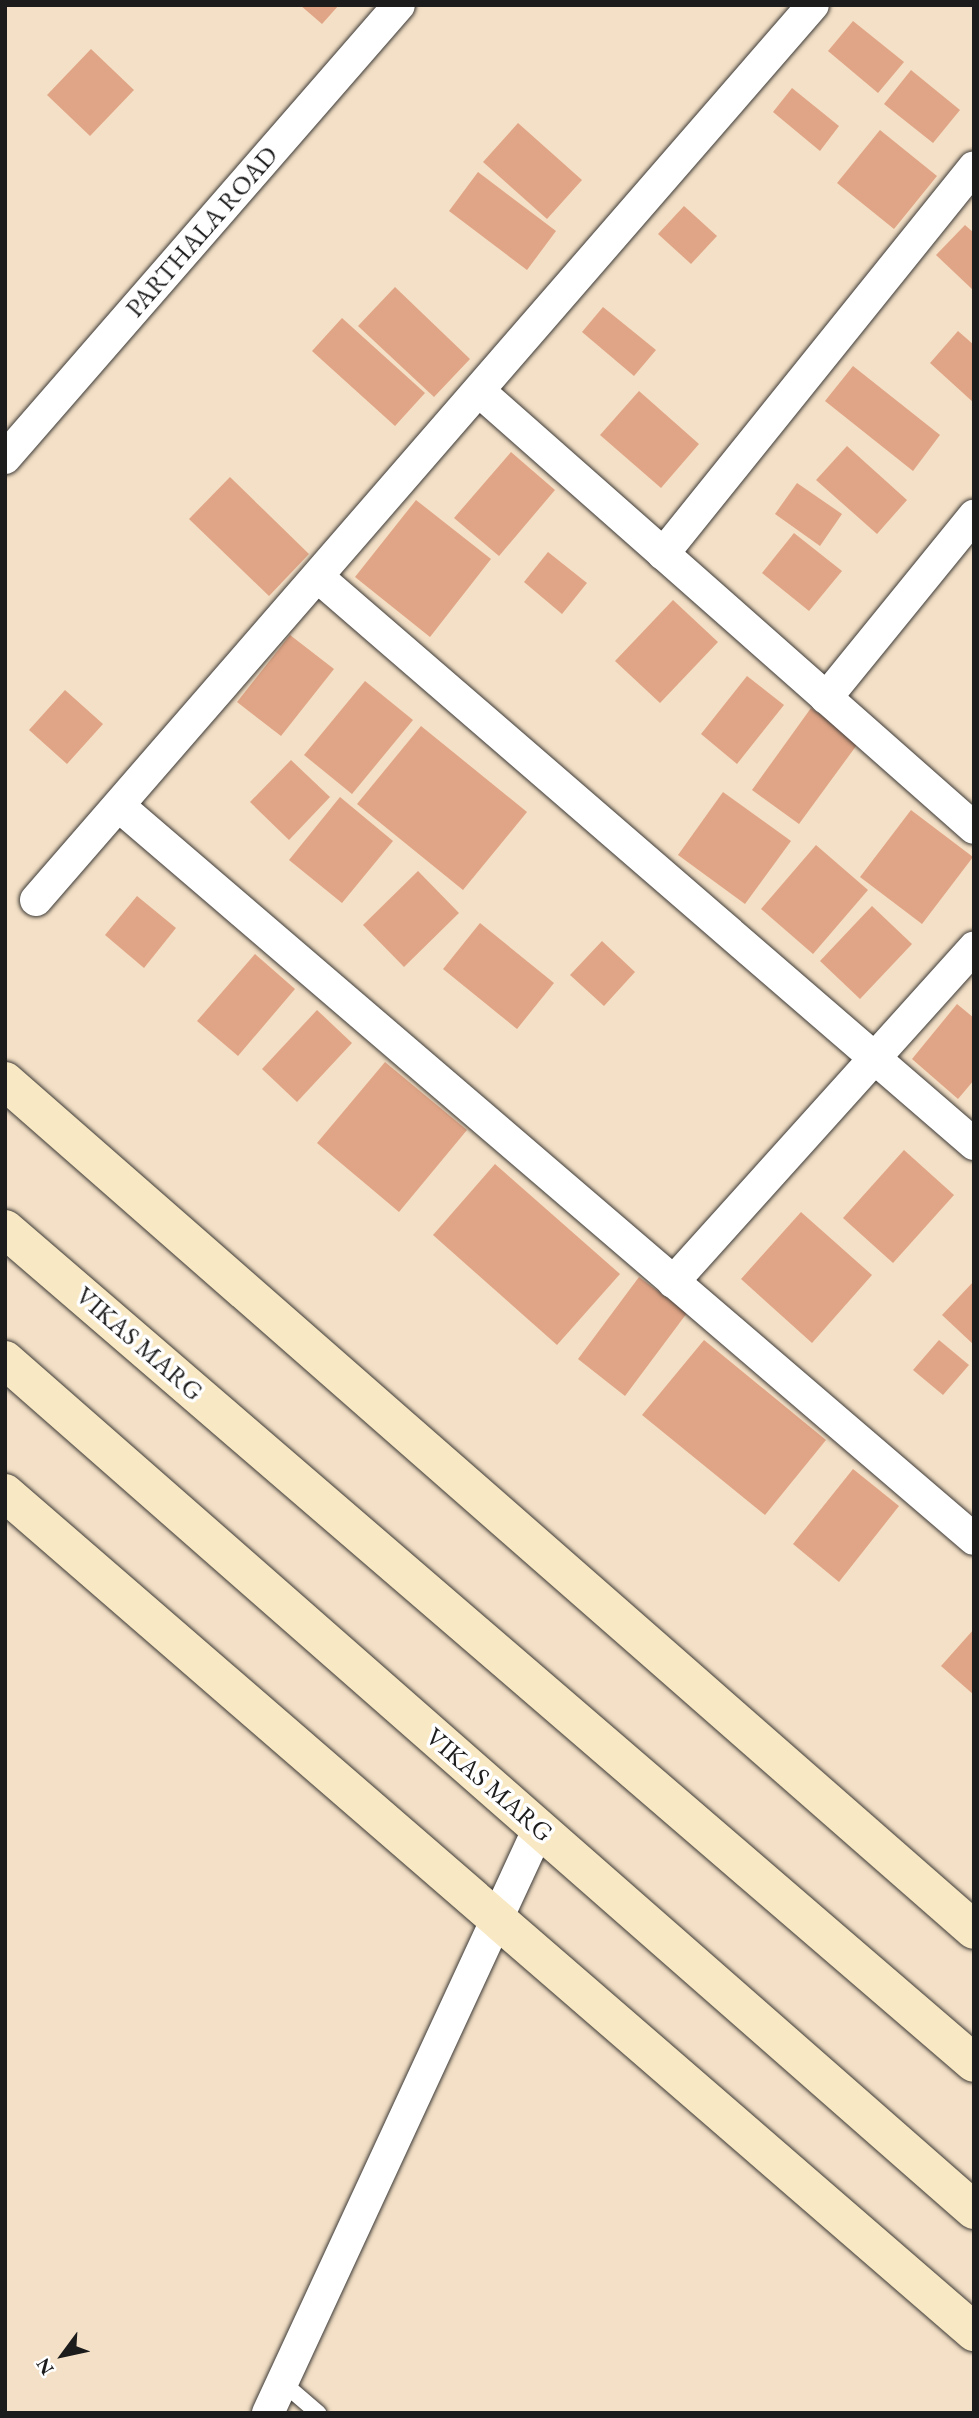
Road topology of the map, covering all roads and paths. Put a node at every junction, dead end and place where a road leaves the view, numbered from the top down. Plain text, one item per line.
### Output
1 (399, 5) edge
2 (813, 5) edge
3 (974, 167) edge
4 (479, 391) junction
5 (5, 458) edge
6 (974, 516) edge
7 (663, 554) junction
8 (318, 576) junction
9 (827, 698) junction
10 (118, 806) junction
11 (974, 828) edge
12 (36, 900) dead end
13 (974, 948) edge
14 (875, 1057) junction
15 (5, 1081) edge
16 (974, 1144) edge
17 (5, 1229) edge
18 (673, 1282) junction
19 (5, 1360) edge
20 (5, 1493) edge
21 (974, 1539) edge
22 (539, 1828) junction
23 (495, 1917) junction
24 (974, 1930) edge
25 (974, 2063) edge
26 (974, 2210) edge
27 (974, 2332) edge
28 (282, 2382) junction
29 (268, 2413) edge
30 (318, 2413) edge

1 - 5 street, PARTHALA ROAD
2 - 4 street
3 - 7 street
4 - 7 street
4 - 8 street
6 - 9 street
7 - 9 street
8 - 10 street
8 - 14 street
9 - 11 street
10 - 12 street
10 - 18 street
13 - 14 street
14 - 16 street
14 - 18 street
15 - 24 street
17 - 25 street, VIKAS MARG
18 - 21 street
19 - 22 street, VIKAS MARG
20 - 23 street
22 - 23 street
22 - 26 street, VIKAS MARG
23 - 27 street
23 - 28 street
28 - 29 street
28 - 30 lane

